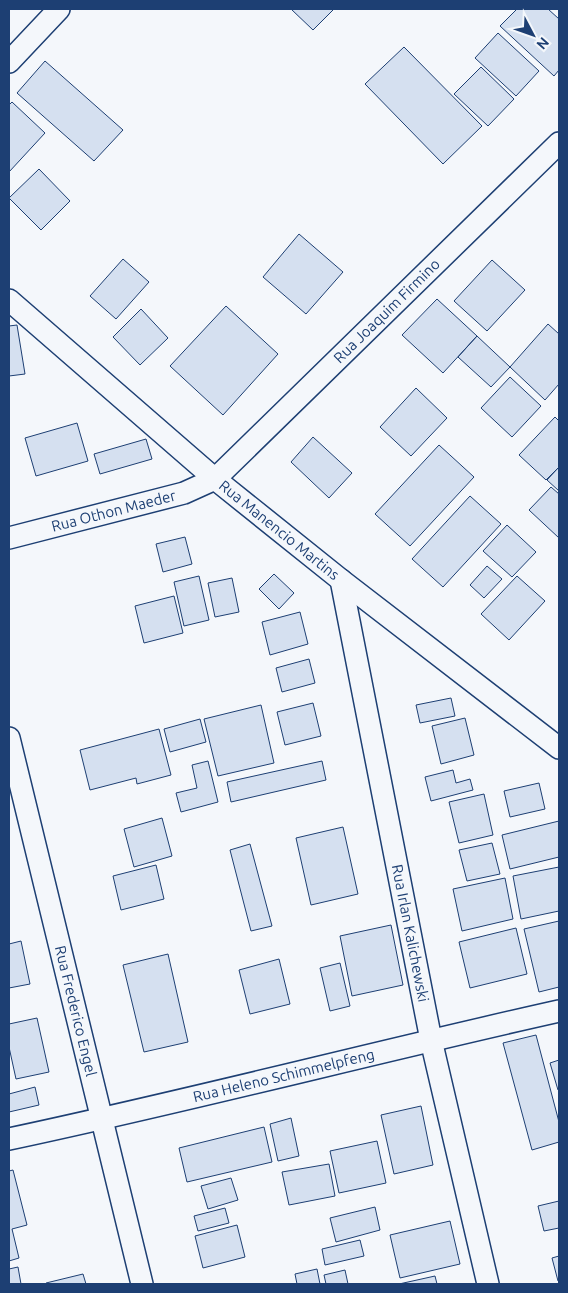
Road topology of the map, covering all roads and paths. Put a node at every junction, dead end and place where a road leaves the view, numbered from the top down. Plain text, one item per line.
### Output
1 (59, 9) edge
2 (9, 62) edge
3 (559, 143) edge
4 (9, 300) edge
5 (215, 479) junction
6 (9, 538) edge
7 (341, 580) junction
8 (9, 738) edge
9 (559, 748) edge
10 (559, 1011) edge
11 (431, 1040) junction
12 (103, 1119) junction
13 (9, 1139) edge
14 (142, 1284) edge
15 (488, 1284) edge

1 - 2 street
3 - 5 street, Rua Joaquim Firmino
4 - 5 street, Rua Manencio Martins
5 - 6 street, Rua Othon Maeder
5 - 7 street, Rua Manencio Martins
7 - 9 street, Rua Manencio Martins
7 - 11 street, Rua Irlan Kalichewski
8 - 12 street, Rua Frederico Engel
10 - 11 street, Rua Heleno Schimmelpfeng
11 - 12 street, Rua Heleno Schimmelpfeng
11 - 15 street, Rua Irlan Kalichewski
12 - 13 street, Rua Heleno Schimmelpfeng
12 - 14 street, Rua Frederico Engel

